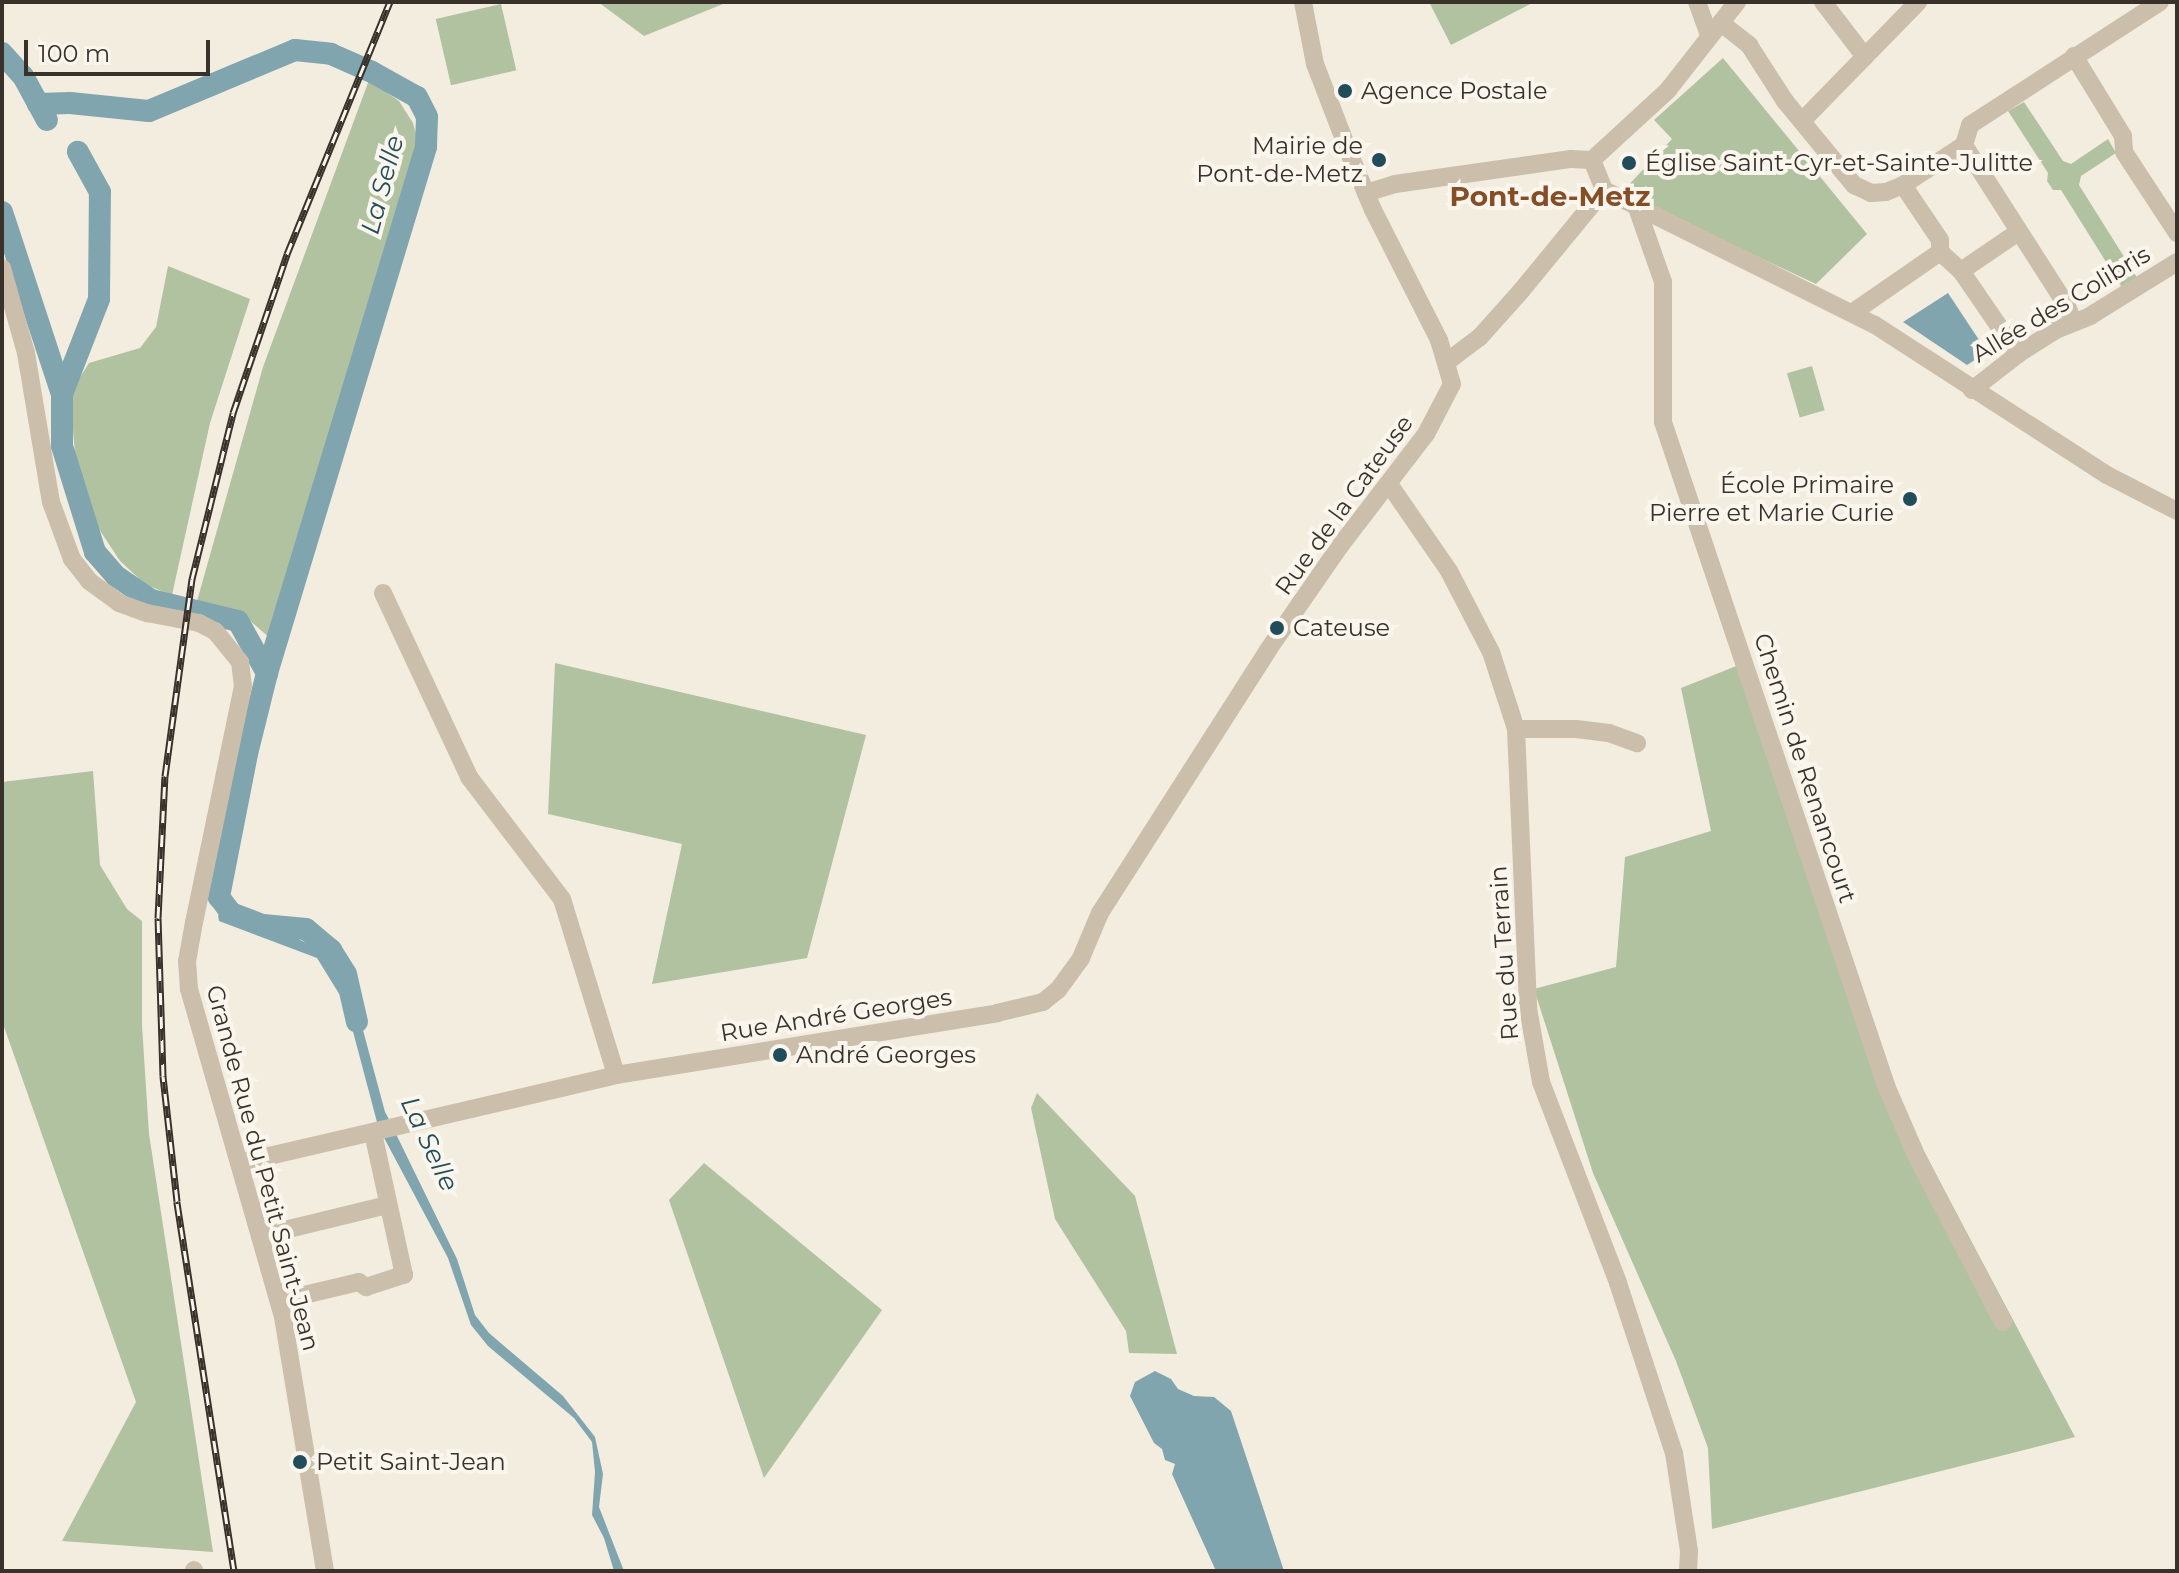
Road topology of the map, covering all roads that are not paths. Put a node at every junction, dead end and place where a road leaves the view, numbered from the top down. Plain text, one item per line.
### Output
1 (1303, 2) edge
2 (1697, 2) edge
3 (1737, 2) edge
4 (1823, 2) edge
5 (1918, 2) edge
6 (2160, 2) edge
7 (1715, 30) junction
8 (2074, 56) junction
9 (1865, 57) junction
10 (1803, 120) junction
11 (1964, 145) junction
12 (1592, 160) junction
13 (1903, 185) junction
14 (1604, 190) junction
15 (1366, 193) junction
16 (1637, 208) junction
17 (2017, 233) junction
18 (2177, 233) edge
19 (1940, 252) junction
20 (2177, 262) edge
21 (2, 268) edge
22 (1961, 271) junction
23 (1852, 313) junction
24 (2073, 322) junction
25 (2018, 354) junction
26 (1448, 361) junction
27 (1972, 390) junction
28 (1389, 484) junction
29 (2177, 511) edge
30 (383, 593) dead end
31 (1516, 729) junction
32 (1637, 743) dead end
33 (1058, 990) joint
34 (616, 1075) junction
35 (376, 1132) junction
36 (239, 1163) junction
37 (387, 1205) junction
38 (260, 1236) junction
39 (279, 1301) junction
40 (2003, 1322) dead end
41 (325, 1571) edge
42 (1688, 1571) edge

1 - 15 street
2 - 7 street
3 - 7 street
4 - 9 street
5 - 9 street
6 - 8 street
7 - 10 street
7 - 12 street
8 - 11 street
8 - 18 street
9 - 10 street
10 - 13 street
11 - 13 street
11 - 17 street
12 - 14 street
12 - 15 street
13 - 19 street
14 - 16 street
14 - 26 street
15 - 26 street
16 - 23 street
16 - 40 street, Chemin de Renancourt
17 - 22 street
17 - 24 street
19 - 22 street
19 - 23 street
20 - 24 street, Allée des Colibris
21 - 36 street, Grande Rue du Petit Saint-Jean
22 - 25 street
23 - 27 street
24 - 25 street, Allée des Colibris
25 - 27 street, Allée des Colibris
26 - 28 street, Rue de la Cateuse
27 - 29 street
28 - 31 street, Rue du Terrain
28 - 33 street, Rue de la Cateuse
30 - 34 street
31 - 32 street
31 - 42 street, Rue du Terrain
33 - 34 street, Rue André Georges
34 - 35 street, Rue André Georges
35 - 36 street, Rue André Georges
35 - 37 street
36 - 38 street, Grande Rue du Petit Saint-Jean
37 - 38 street
37 - 39 street
38 - 39 street, Grande Rue du Petit Saint-Jean
39 - 41 street, Grande Rue du Petit Saint-Jean

